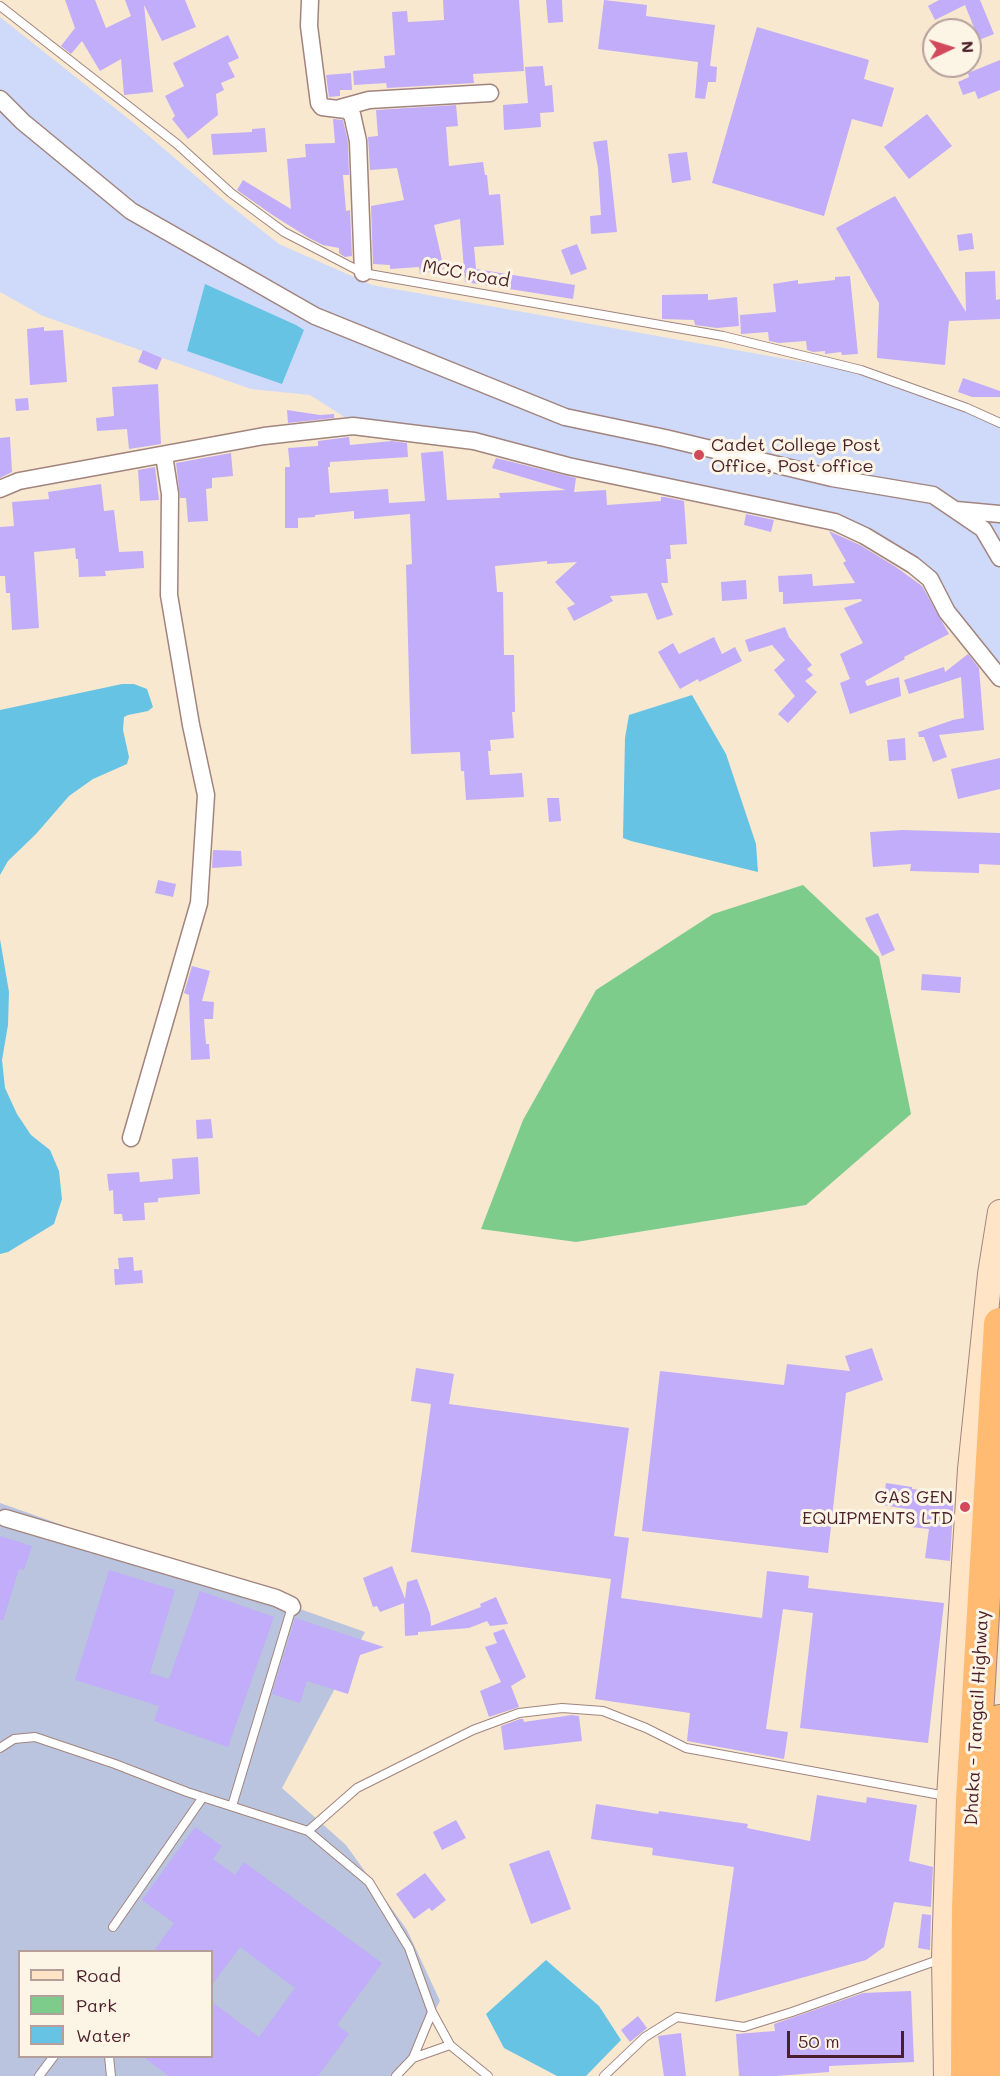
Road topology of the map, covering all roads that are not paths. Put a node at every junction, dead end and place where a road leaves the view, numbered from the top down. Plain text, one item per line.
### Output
1 (310, 0) edge
2 (0, 6) edge
3 (490, 93) dead end
4 (0, 99) edge
5 (340, 108) junction
6 (363, 273) junction
7 (1000, 423) edge
8 (164, 455) junction
9 (0, 489) edge
10 (955, 510) junction
11 (1000, 514) edge
12 (1000, 558) edge
13 (1000, 678) edge
14 (131, 1138) dead end
15 (1000, 1212) edge
16 (1000, 1324) edge
17 (5, 1518) dead end
18 (292, 1607) joint
19 (1000, 1721) edge
20 (0, 1748) edge
21 (203, 1797) junction
22 (960, 1799) junction
23 (232, 1806) junction
24 (308, 1831) junction
25 (956, 1910) junction
26 (112, 1927) dead end
27 (944, 1958) junction
28 (432, 2012) junction
29 (450, 2045) junction
30 (52, 2058) edge
31 (108, 2058) edge
32 (413, 2058) junction
33 (39, 2076) edge
34 (111, 2076) edge
35 (396, 2076) edge
36 (488, 2076) edge
37 (604, 2076) edge
38 (946, 2076) edge
39 (966, 2076) edge
40 (990, 2076) edge

1 - 5 street
2 - 6 lane, MCC road
3 - 5 street
4 - 10 street
5 - 6 street
6 - 7 lane, MCC road
8 - 9 street
8 - 13 street
8 - 14 street
10 - 11 street
10 - 12 street
15 - 22 main road
16 - 22 highway, Dhaka - Tangail Highway
17 - 18 street
18 - 23 lane
19 - 40 highway, Dhaka - Tangail Highway
20 - 21 lane
21 - 23 lane
21 - 26 lane
22 - 24 lane
22 - 25 highway, Dhaka - Tangail Highway
23 - 24 lane
24 - 28 lane
25 - 27 main road
25 - 39 highway, Dhaka - Tangail Highway
27 - 37 lane
27 - 38 main road
28 - 29 lane
28 - 32 lane
29 - 32 lane
29 - 36 lane
30 - 33 lane
31 - 34 lane
32 - 35 lane

